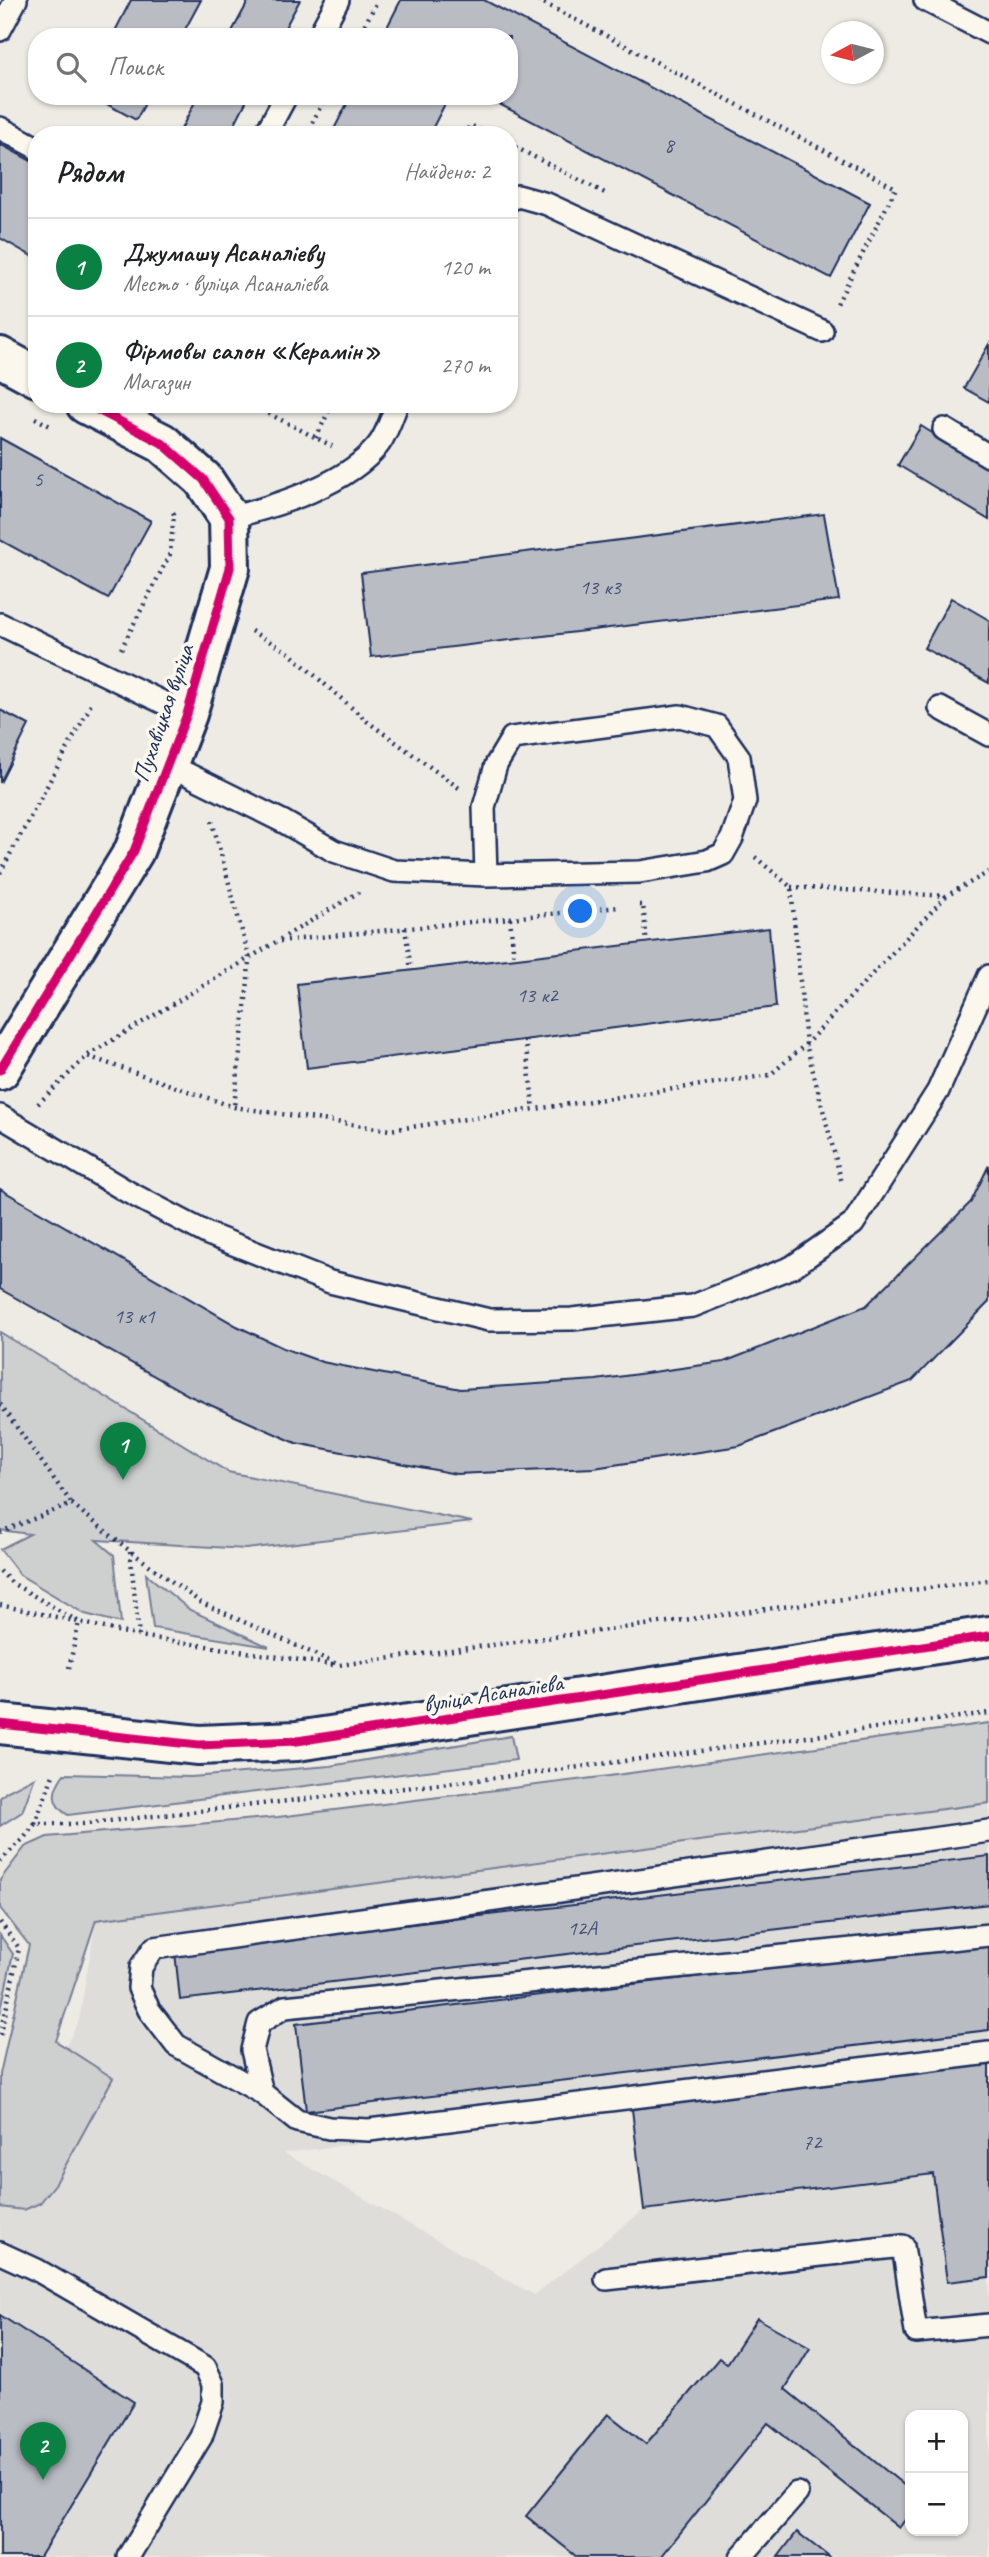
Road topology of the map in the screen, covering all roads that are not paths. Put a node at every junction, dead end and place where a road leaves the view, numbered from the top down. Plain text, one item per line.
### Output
1 (16, 0) edge
2 (338, 0) edge
3 (938, 3) edge
4 (323, 28) edge
5 (0, 30) edge
6 (989, 33) edge
7 (281, 105) edge
8 (270, 126) edge
9 (0, 128) edge
10 (28, 143) edge
11 (518, 196) edge
12 (822, 331) road end
13 (0, 357) edge
14 (28, 372) edge
15 (393, 413) edge
16 (126, 414) edge
17 (944, 429) dead end
18 (989, 456) edge
19 (229, 518) junction
20 (0, 624) edge
21 (940, 708) dead end
22 (187, 714) junction
23 (989, 735) edge
24 (184, 772) junction
25 (486, 875) junction
26 (989, 976) edge
27 (0, 1070) edge
28 (8, 1121) edge
29 (989, 1636) edge
30 (0, 1724) edge
31 (989, 1831) edge
32 (989, 1935) edge
33 (989, 2053) edge
34 (262, 2093) junction
35 (0, 2253) edge
36 (606, 2279) dead end
37 (989, 2325) edge
38 (797, 2493) dead end
39 (128, 2557) edge
40 (741, 2557) edge

1 - 5 lane
2 - 4 lane
3 - 6 lane
7 - 8 lane
9 - 10 lane
11 - 12 lane
13 - 14 street
15 - 19 lane
16 - 19 street
17 - 18 lane
19 - 22 street, Пухавіцкая вуліца
20 - 22 lane
21 - 23 lane
22 - 24 street, Пухавіцкая вуліца
24 - 25 lane
24 - 27 street, Пухавіцкая вуліца
25 - 25 lane
26 - 28 lane
29 - 30 street, вуліца Асаналіева
31 - 34 lane
32 - 34 lane
33 - 34 lane
35 - 39 lane
36 - 37 lane
38 - 40 lane

